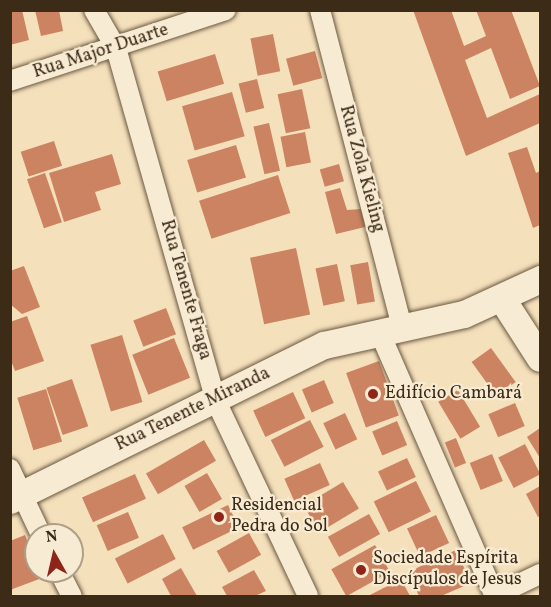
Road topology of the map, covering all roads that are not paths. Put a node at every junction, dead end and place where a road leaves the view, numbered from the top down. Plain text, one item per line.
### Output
1 (94, 10) edge
2 (226, 10) edge
3 (320, 10) edge
4 (116, 48) junction
5 (10, 81) edge
6 (540, 279) edge
7 (502, 299) junction
8 (391, 329) junction
9 (540, 358) edge
10 (215, 399) junction
11 (10, 469) edge
12 (16, 497) edge
13 (33, 523) edge
14 (540, 574) edge
15 (65, 583) edge
16 (495, 596) edge
17 (72, 597) edge
18 (309, 597) edge

1 - 4 street, Rua Tenente Fraga
2 - 4 street, Rua Major Duarte
3 - 8 street, Rua Zola Kieling
4 - 5 street, Rua Major Duarte
4 - 10 street, Rua Tenente Fraga
6 - 7 street, Rua Tenente Miranda
7 - 8 street, Rua Tenente Miranda
7 - 9 street
8 - 10 street, Rua Tenente Miranda
8 - 16 street, Rua Zola Kieling
10 - 12 street, Rua Tenente Miranda
10 - 18 street, Rua Tenente Fraga
11 - 12 street
12 - 13 street
14 - 16 street
15 - 17 street

